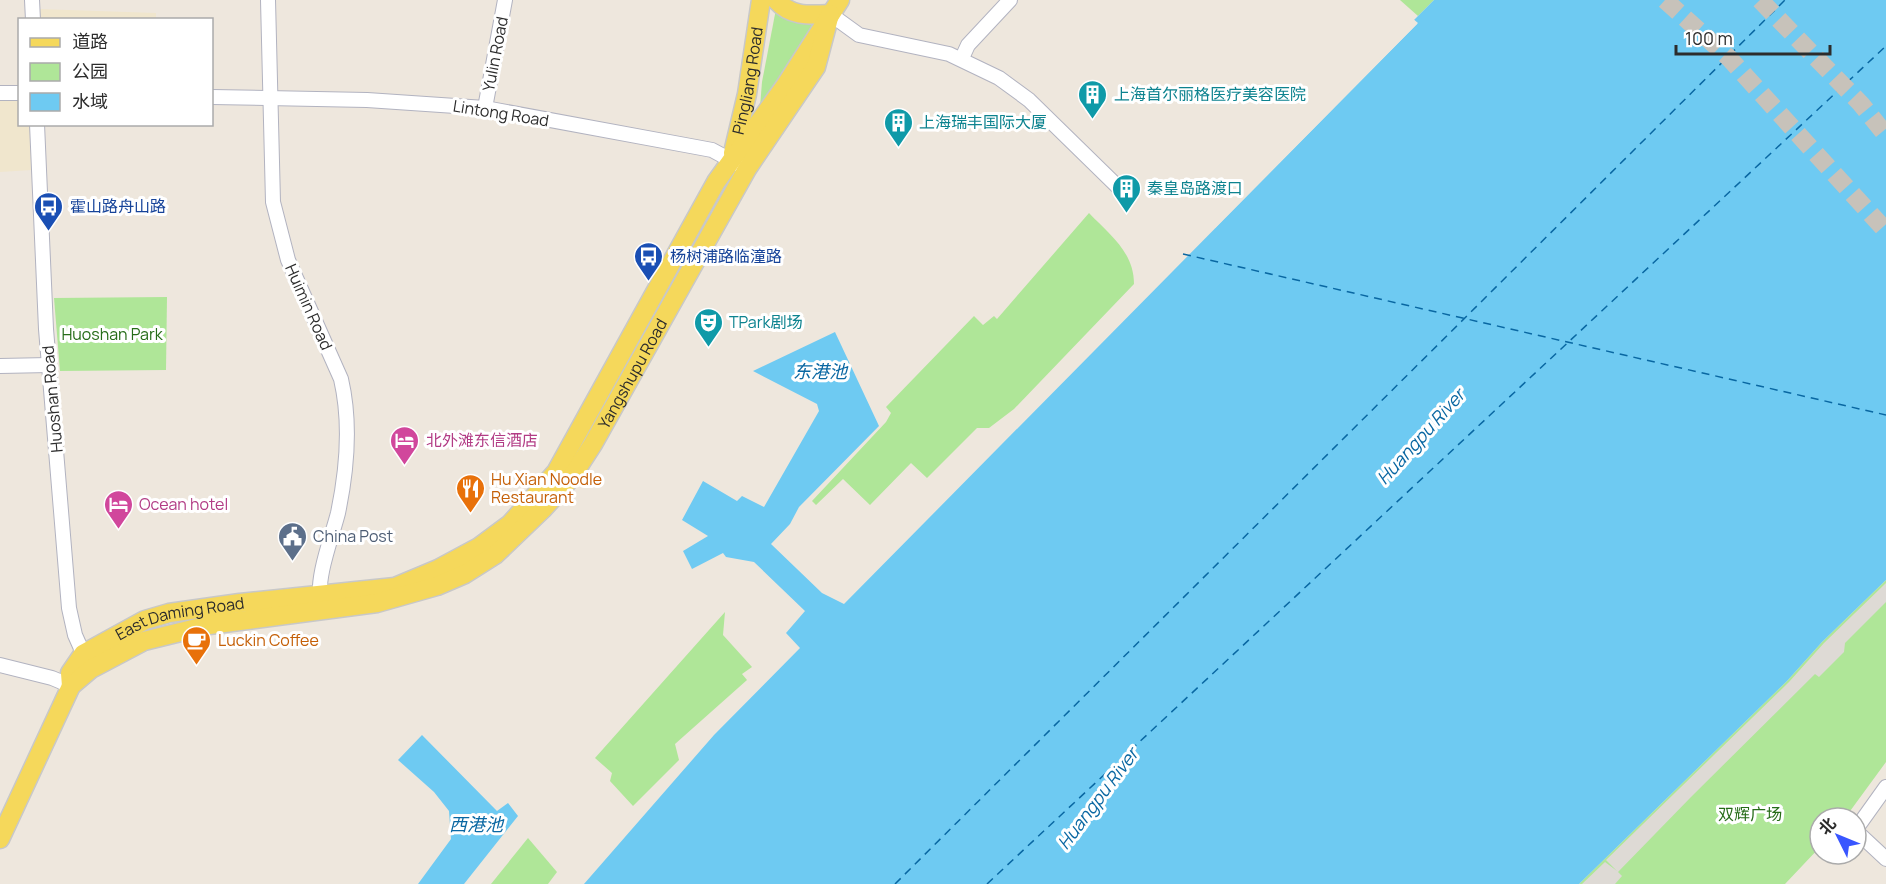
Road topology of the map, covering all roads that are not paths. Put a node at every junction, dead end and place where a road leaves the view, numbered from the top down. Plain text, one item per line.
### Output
1 (32, 0) edge
2 (268, 0) edge
3 (505, 0) edge
4 (762, 0) edge
5 (776, 0) edge
6 (1010, 0) edge
7 (835, 7) edge
8 (33, 18) edge
9 (962, 58) junction
10 (0, 93) edge
11 (18, 93) edge
12 (213, 97) edge
13 (268, 98) junction
14 (485, 108) junction
15 (37, 126) edge
16 (739, 165) junction
17 (1117, 186) dead end
18 (49, 365) junction
19 (0, 366) edge
20 (321, 603) junction
21 (87, 662) junction
22 (0, 665) edge
23 (70, 686) junction
24 (1886, 787) edge
25 (1868, 813) edge
26 (0, 839) edge
27 (1868, 842) edge
28 (1886, 859) edge

1 - 8 street
2 - 13 street, Huimin Road
3 - 14 street, Yulin Road
4 - 16 main road, Pingliang Road
5 - 7 main road
6 - 9 street
7 - 9 street
7 - 16 main road, Yangshupu Road
9 - 17 street
10 - 11 street
12 - 13 street, Lintong Road
13 - 14 street, Lintong Road
13 - 20 street, Huimin Road
14 - 16 street, Lintong Road
15 - 18 street, Huoshan Road
16 - 20 main road, Yangshupu Road
18 - 19 street
18 - 21 street, Huoshan Road
20 - 21 main road, East Daming Road
21 - 23 main road, East Daming Road
22 - 23 street
23 - 26 main road, East Daming Road
24 - 25 street
27 - 28 street

